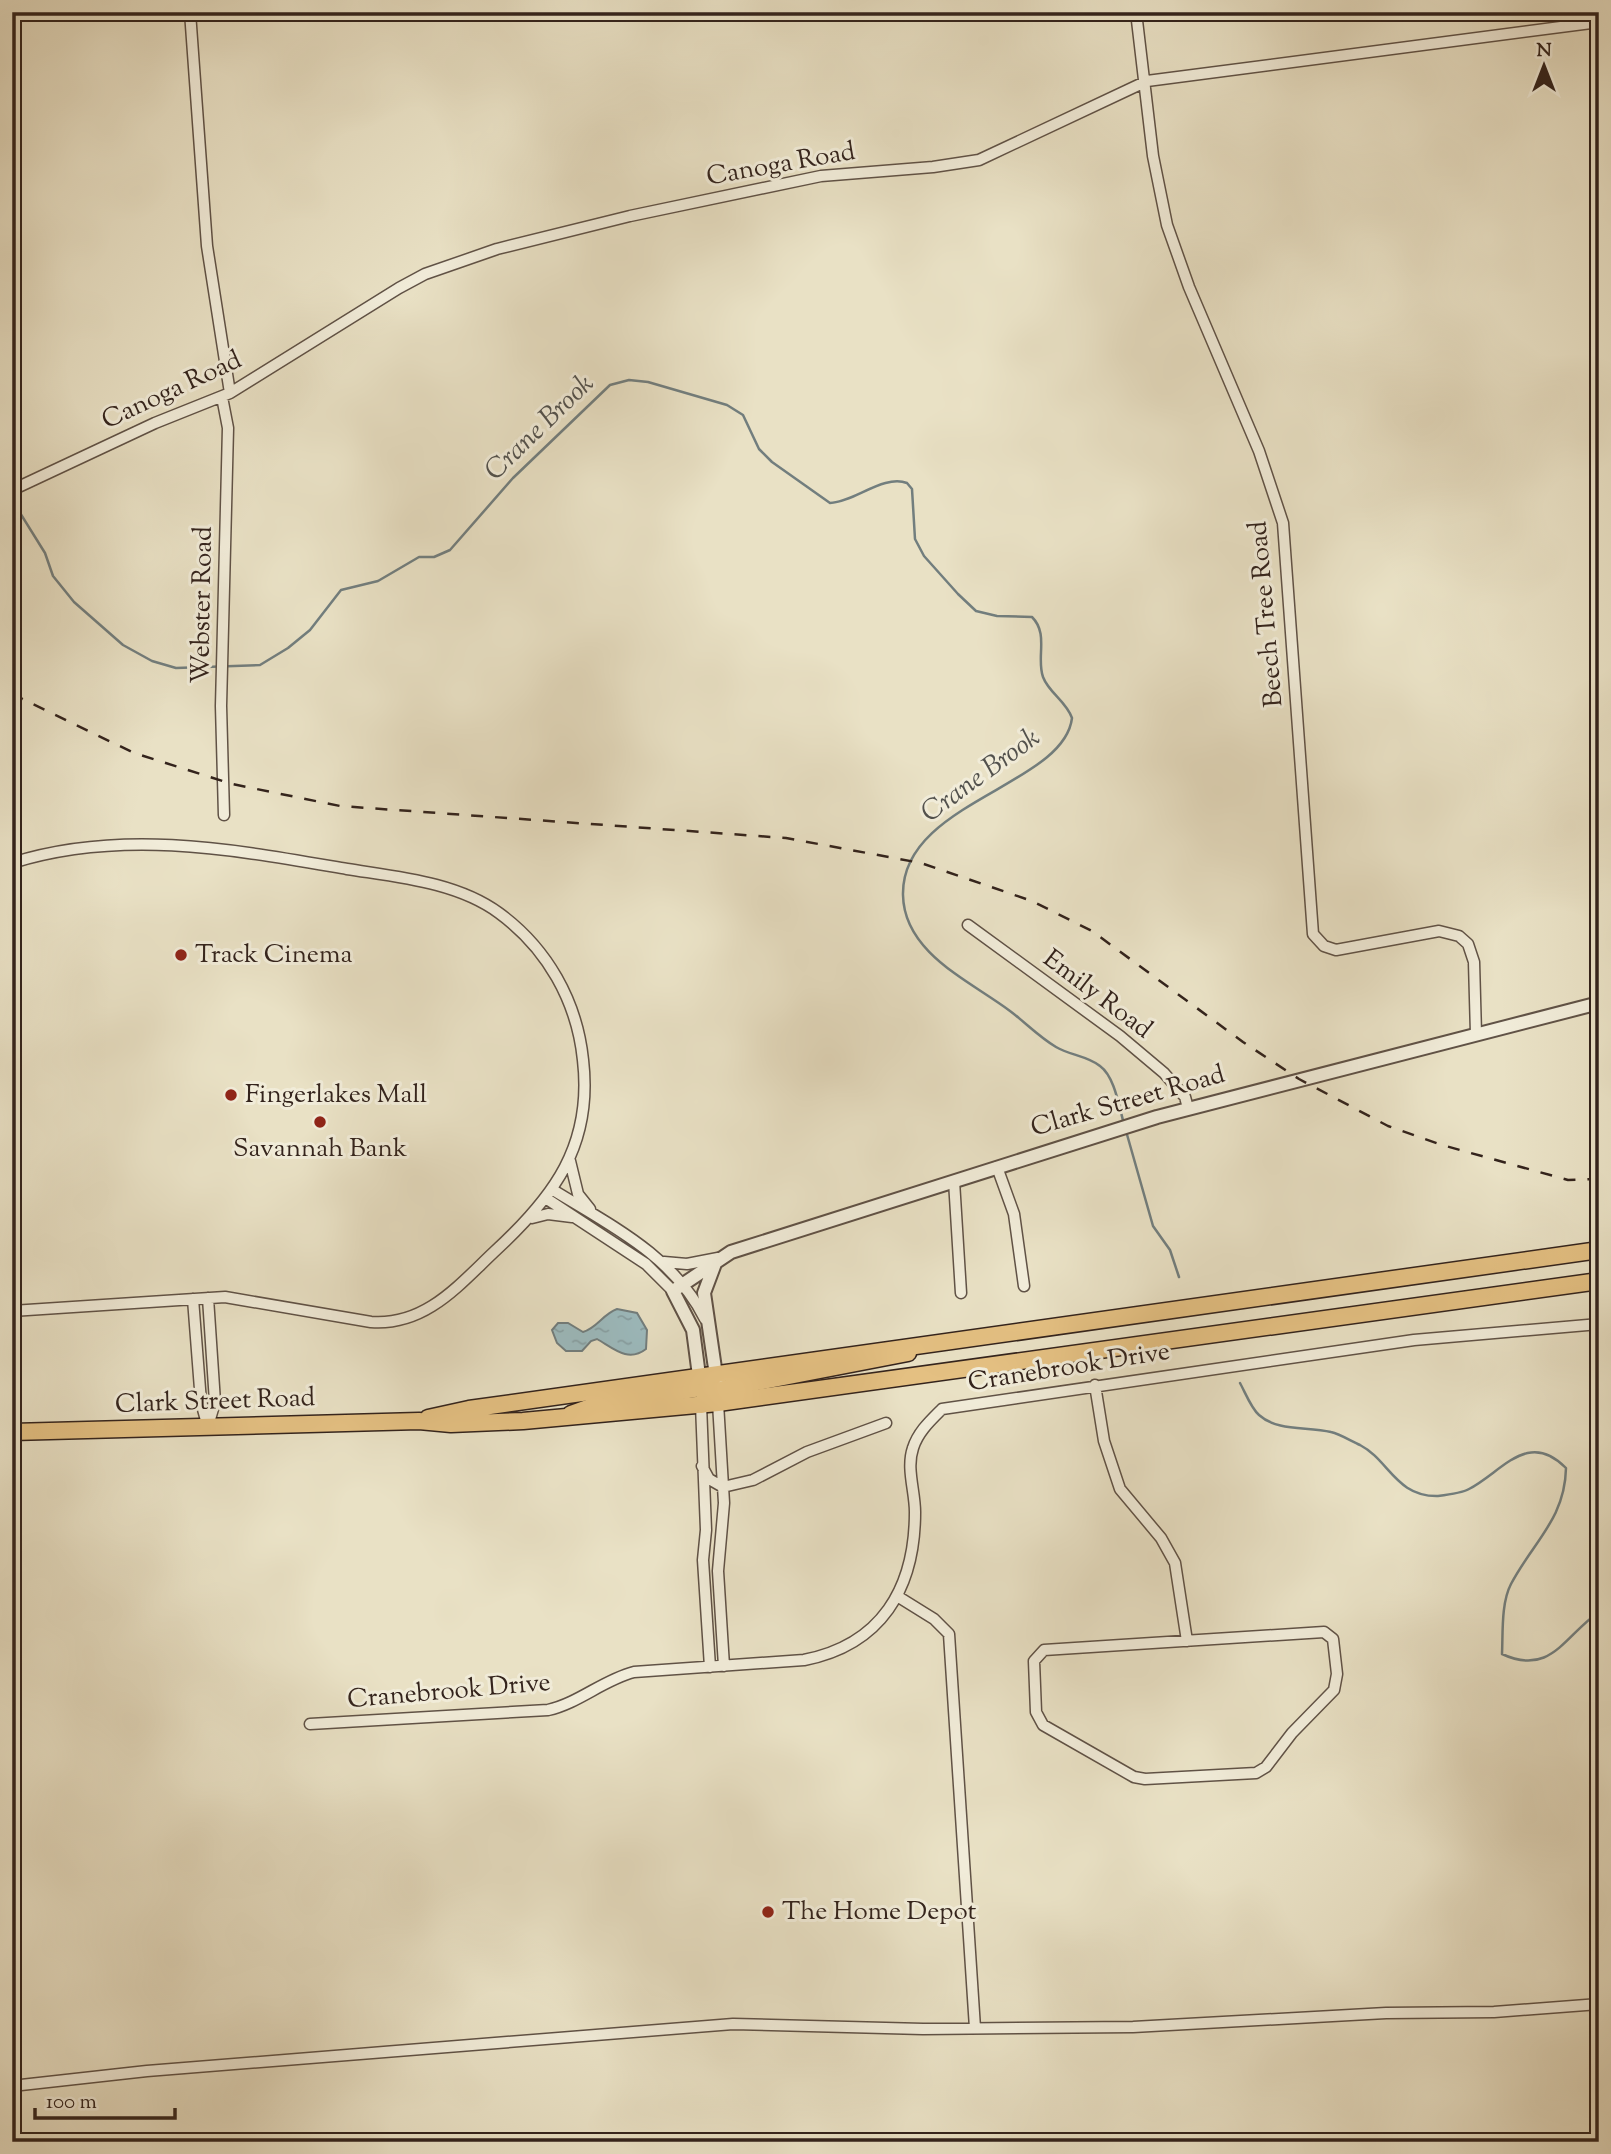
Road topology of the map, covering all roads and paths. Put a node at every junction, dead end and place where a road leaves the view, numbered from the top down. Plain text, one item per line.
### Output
1 (190, 12) edge
2 (1136, 12) edge
3 (1599, 22) edge
4 (1144, 82) junction
5 (226, 395) junction
6 (12, 491) edge
7 (224, 815) dead end
8 (12, 863) edge
9 (968, 925) dead end
10 (1599, 1003) edge
11 (1476, 1034) junction
12 (1188, 1108) junction
13 (570, 1161) junction
14 (998, 1167) junction
15 (954, 1181) junction
16 (550, 1194) junction
17 (597, 1217) junction
18 (531, 1218) junction
19 (579, 1218) junction
20 (1599, 1250) edge
21 (718, 1258) junction
22 (663, 1261) junction
23 (1599, 1280) edge
24 (1024, 1286) dead end
25 (678, 1287) junction
26 (961, 1293) dead end
27 (208, 1298) junction
28 (193, 1299) junction
29 (12, 1311) edge
30 (705, 1319) junction
31 (1599, 1324) edge
32 (1095, 1385) junction
33 (709, 1390) junction
34 (419, 1421) junction
35 (886, 1423) dead end
36 (208, 1426) junction
37 (12, 1432) edge
38 (701, 1464) junction
39 (723, 1487) junction
40 (897, 1596) junction
41 (1187, 1641) junction
42 (724, 1666) junction
43 (710, 1667) junction
44 (310, 1724) dead end
45 (1599, 2004) edge
46 (975, 2028) junction
47 (12, 2086) edge

1 - 5 street, Webster Road
2 - 4 street, Beech Tree Road
3 - 4 street, Canoga Road
4 - 5 street, Canoga Road
4 - 11 street, Beech Tree Road
5 - 6 street, Canoga Road
5 - 7 street, Webster Road
8 - 13 street
9 - 12 street, Emily Road
10 - 11 street, Clark Street Road
11 - 12 street, Clark Street Road
12 - 14 street, Clark Street Road
13 - 16 street
13 - 17 street
14 - 15 street, Clark Street Road
14 - 24 street
15 - 21 street, Clark Street Road
15 - 26 street
16 - 17 street
16 - 18 street
16 - 19 street
17 - 22 street
18 - 19 street
18 - 27 street
19 - 25 street
20 - 33 highway
21 - 22 street
21 - 25 street, Clark Street Road
21 - 30 street
22 - 25 street
23 - 33 highway, Clark Street Road
25 - 30 street
25 - 33 street
27 - 28 street
27 - 36 street
28 - 29 street
28 - 36 street
30 - 33 street
31 - 32 street, Cranebrook Drive
32 - 40 street, Cranebrook Drive
32 - 41 street
33 - 34 highway, Clark Street Road
33 - 34 highway, Clark Street Road
33 - 38 street
33 - 39 street
34 - 36 highway, Clark Street Road
35 - 39 street
36 - 37 highway, Clark Street Road
38 - 39 street
38 - 43 street
39 - 42 street
40 - 42 street, Cranebrook Drive
40 - 46 street
41 - 41 street
42 - 43 street, Cranebrook Drive
43 - 44 street, Cranebrook Drive
45 - 46 street
46 - 47 street

